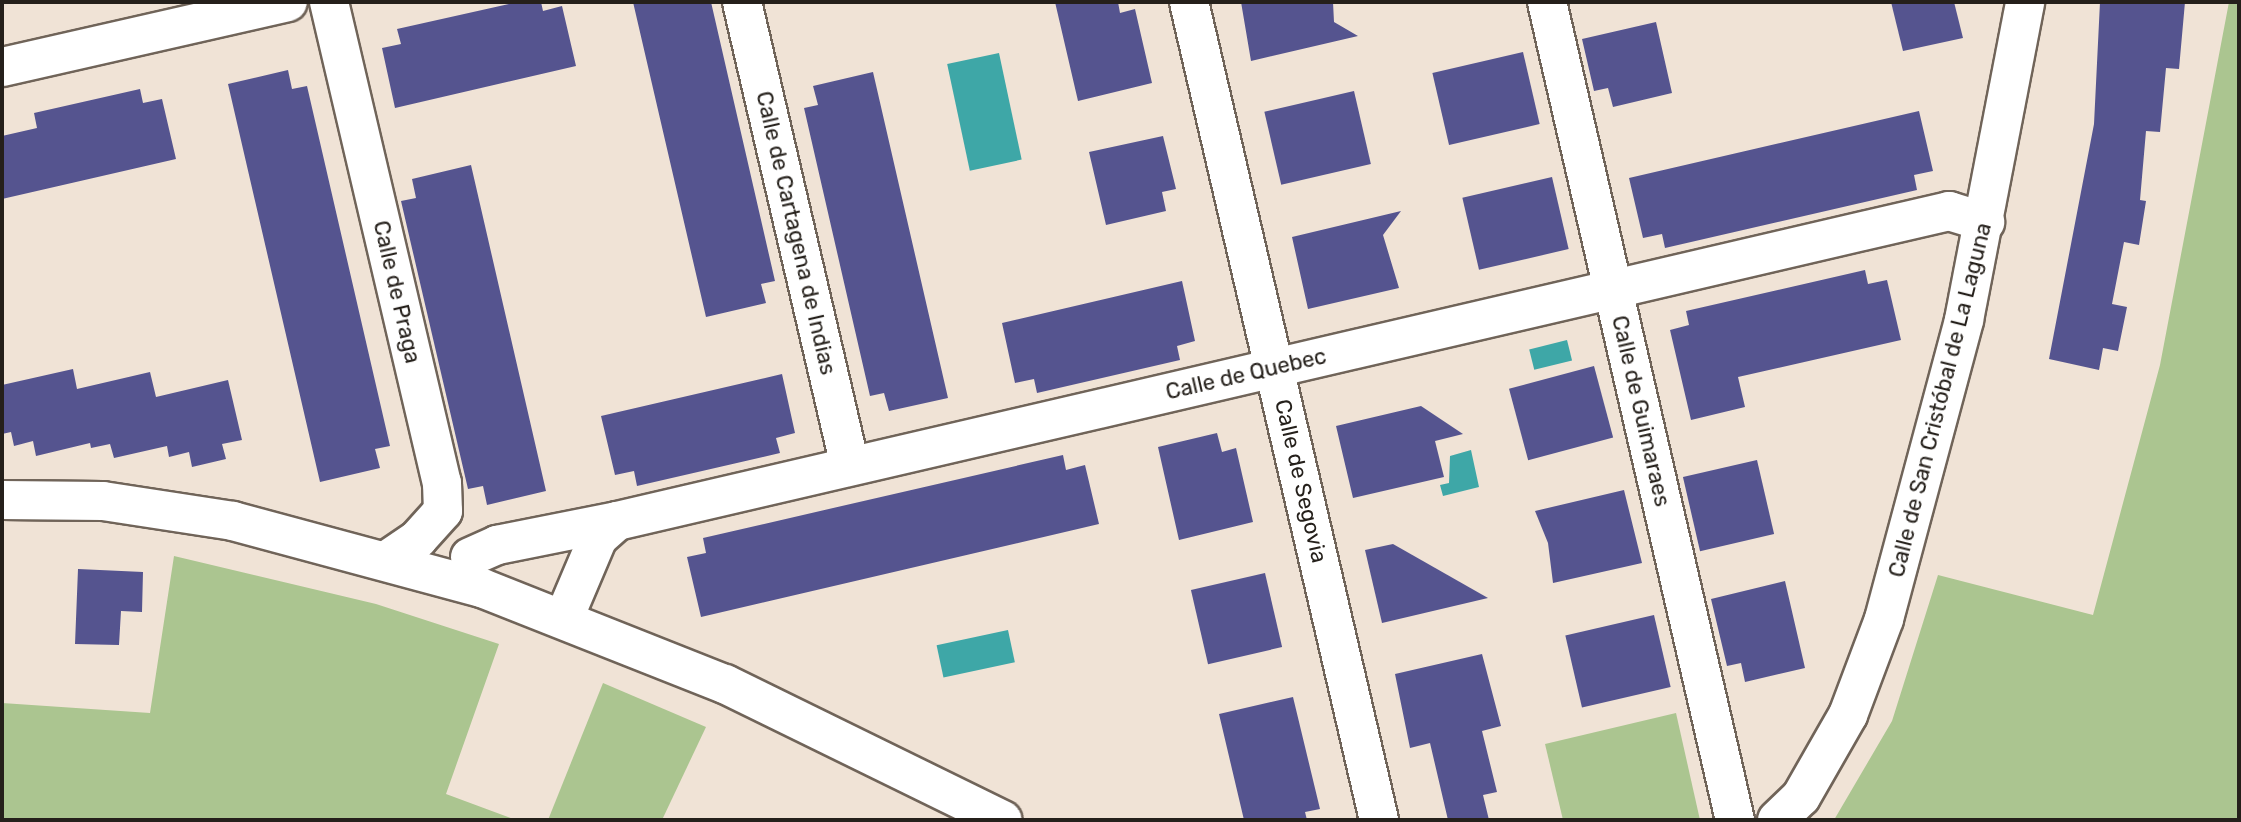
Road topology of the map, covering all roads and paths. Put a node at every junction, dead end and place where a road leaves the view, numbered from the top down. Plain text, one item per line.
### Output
1 (288, 2) edge
2 (329, 2) edge
3 (742, 2) edge
4 (1189, 2) edge
5 (1547, 2) edge
6 (2025, 2) edge
7 (2, 67) edge
8 (1985, 222) junction
9 (1612, 286) junction
10 (1275, 367) junction
11 (850, 465) junction
12 (2, 500) edge
13 (443, 511) junction
14 (617, 521) junction
15 (388, 559) junction
16 (476, 572) junction
17 (564, 618) junction
18 (1002, 820) edge
19 (1379, 820) edge
20 (1735, 820) edge
21 (1777, 820) edge

1 - 7 street
2 - 13 street, Calle de Praga
3 - 11 street, Calle de Cartagena de Indias
4 - 10 street, Calle de Segovia
5 - 9 street, Calle de Guimaraes
6 - 8 street, Calle de San Cristóbal de La Laguna
8 - 9 street, Calle de Quebec
8 - 21 street, Calle de San Cristóbal de La Laguna
9 - 10 street, Calle de Quebec
9 - 20 street, Calle de Guimaraes
10 - 11 street, Calle de Quebec
10 - 19 street, Calle de Segovia
11 - 14 street, Calle de Quebec
12 - 15 street
13 - 15 street
13 - 16 street
14 - 16 street, Calle de Quebec
14 - 17 street
15 - 16 street
16 - 17 street
17 - 18 street

